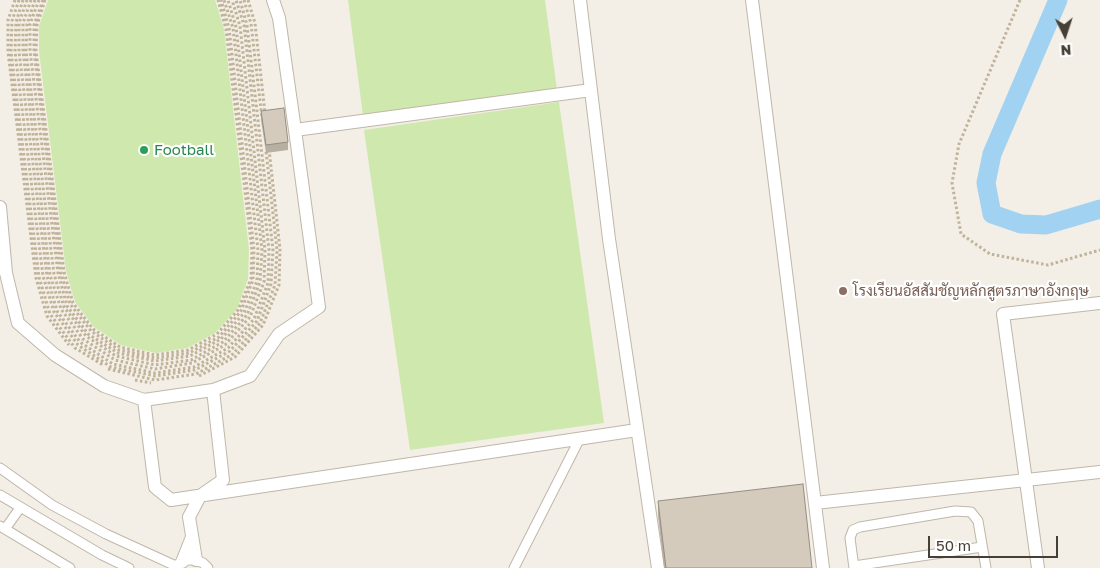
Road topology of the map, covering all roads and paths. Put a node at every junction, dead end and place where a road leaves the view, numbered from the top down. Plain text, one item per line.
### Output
1 (15, 0) edge
2 (19, 0) edge
3 (23, 0) edge
4 (27, 0) edge
5 (33, 0) edge
6 (39, 0) edge
7 (44, 0) edge
8 (219, 0) edge
9 (228, 0) edge
10 (236, 0) edge
11 (240, 0) edge
12 (246, 0) edge
13 (273, 0) edge
14 (580, 0) edge
15 (752, 0) edge
16 (1020, 0) edge
17 (591, 90) junction
18 (266, 122) edge
19 (295, 130) junction
20 (268, 141) edge
21 (0, 207) edge
22 (1100, 250) edge
23 (1100, 303) edge
24 (213, 390) junction
25 (144, 400) junction
26 (637, 430) junction
27 (579, 440) junction
28 (0, 468) edge
29 (1100, 472) edge
30 (1025, 481) junction
31 (0, 495) edge
32 (200, 496) junction
33 (171, 500) junction
34 (815, 503) junction
35 (20, 508) junction
36 (189, 517) junction
37 (3, 528) edge
38 (192, 537) junction
39 (982, 547) junction
40 (196, 560) junction
41 (177, 565) edge
42 (854, 567) edge
43 (70, 568) edge
44 (129, 568) edge
45 (208, 568) edge
46 (514, 568) edge
47 (658, 568) edge
48 (823, 568) edge
49 (986, 568) edge
50 (1038, 568) edge

1 - 20 path
2 - 12 path
3 - 11 path
4 - 10 path
5 - 9 path
6 - 9 path
7 - 8 path
12 - 18 path
13 - 19 street
14 - 17 street
15 - 34 street
16 - 22 path
17 - 19 street
17 - 26 street
19 - 24 street
21 - 25 street
23 - 30 street
24 - 25 street
24 - 32 street
25 - 33 street
26 - 27 street
26 - 47 street
27 - 32 street
27 - 46 lane
28 - 41 lane
29 - 30 street
30 - 34 street
30 - 50 street
31 - 35 lane
32 - 33 street
32 - 36 street
33 - 36 street
34 - 48 street
35 - 37 lane
35 - 44 lane
36 - 38 street
37 - 43 lane
38 - 40 street
38 - 41 street
39 - 42 lane
39 - 42 lane
39 - 49 lane
40 - 41 lane
40 - 45 lane

